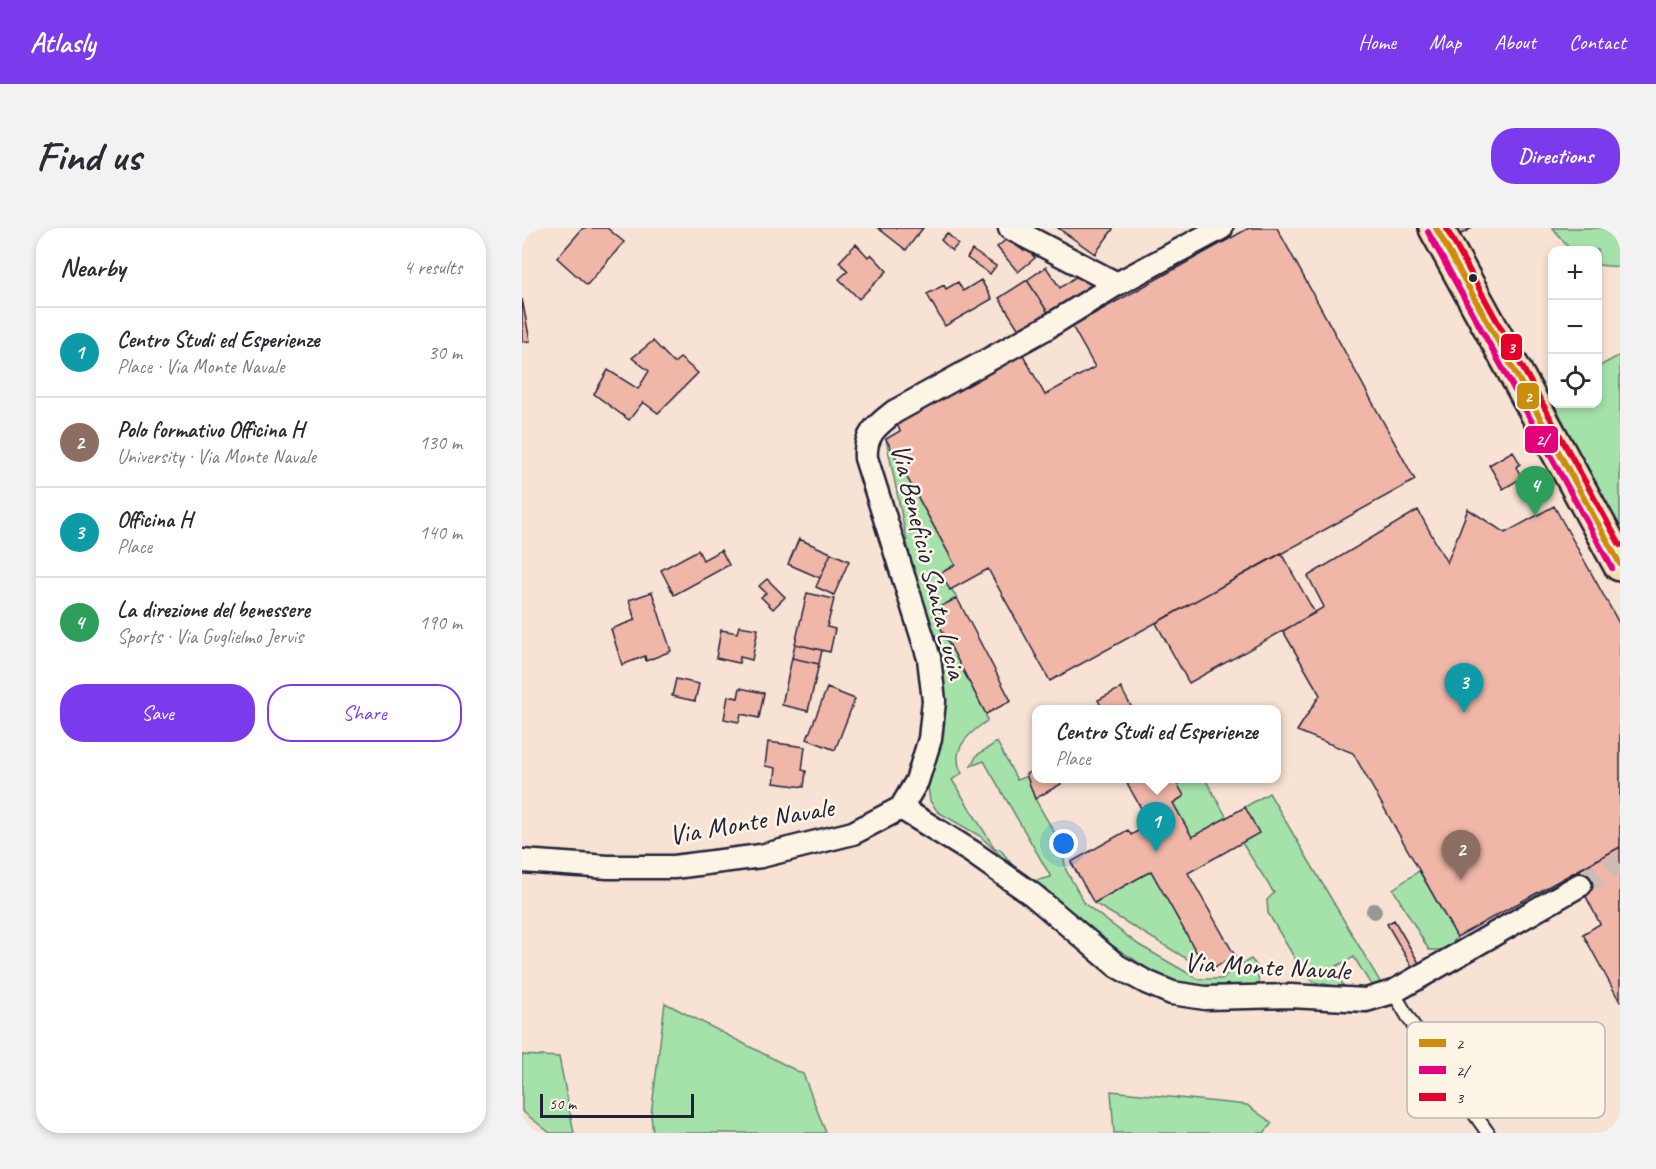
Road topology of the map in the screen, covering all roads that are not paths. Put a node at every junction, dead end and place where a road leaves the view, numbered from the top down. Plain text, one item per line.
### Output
1 (1010, 228) edge
2 (1221, 228) edge
3 (1436, 228) edge
4 (1117, 284) junction
5 (1620, 564) edge
6 (901, 808) junction
7 (522, 861) edge
8 (1580, 885) tunnel mouth
9 (1393, 992) junction
10 (1411, 1022) edge
11 (1477, 1118) edge
12 (1488, 1133) edge

1 - 4 street
2 - 4 street, Via Beneficio Santa Lucia
3 - 5 main road
4 - 6 street, Via Beneficio Santa Lucia
6 - 7 street, Via Monte Navale
6 - 9 street, Via Monte Navale
8 - 9 street, Via Monte Navale
9 - 10 lane
11 - 12 lane

